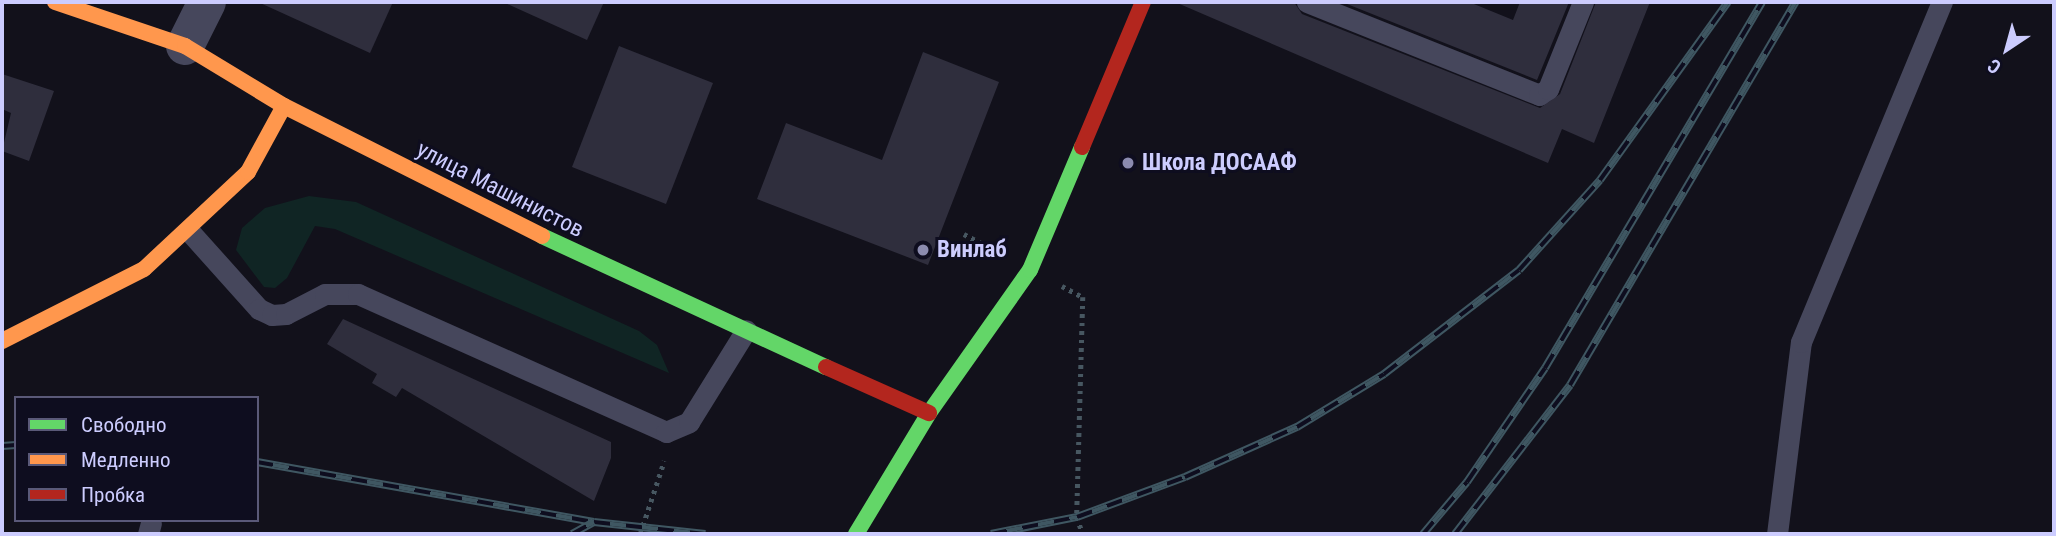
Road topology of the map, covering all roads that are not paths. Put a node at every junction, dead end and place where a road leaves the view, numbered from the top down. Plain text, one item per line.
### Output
1 (55, 2) edge
2 (207, 2) edge
3 (1143, 2) edge
4 (1307, 2) edge
5 (1583, 2) edge
6 (1942, 2) edge
7 (185, 46) junction
8 (284, 106) junction
9 (189, 231) junction
10 (746, 330) junction
11 (2, 341) edge
12 (929, 413) junction
13 (856, 534) edge
14 (1777, 534) edge

1 - 7 main road, улица Машинистов
2 - 7 street
3 - 12 main road
4 - 5 lane
6 - 14 lane
7 - 8 main road, улица Машинистов
8 - 9 main road
8 - 10 main road, улица Машинистов
9 - 10 lane
9 - 11 main road
10 - 12 main road, улица Машинистов
12 - 13 main road

